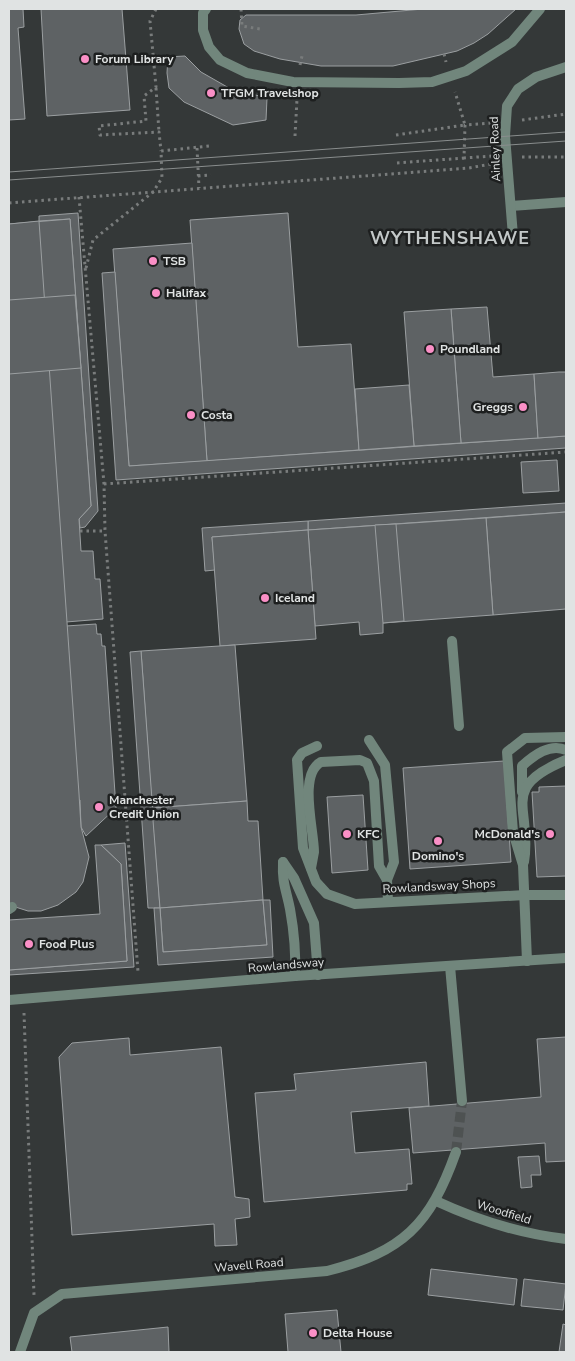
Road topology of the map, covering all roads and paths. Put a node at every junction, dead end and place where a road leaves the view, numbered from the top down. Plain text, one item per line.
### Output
1 (155, 9) edge
2 (206, 9) edge
3 (241, 9) edge
4 (540, 9) edge
5 (260, 29) dead end
6 (302, 56) dead end
7 (301, 63) dead end
8 (566, 67) edge
9 (450, 76) junction
10 (156, 87) junction
11 (566, 114) edge
12 (506, 122) junction
13 (465, 125) junction
14 (159, 132) junction
15 (396, 135) dead end
16 (209, 146) dead end
17 (197, 148) junction
18 (161, 151) junction
19 (464, 158) junction
20 (507, 158) junction
21 (566, 158) edge
22 (397, 163) dead end
23 (210, 175) dead end
24 (198, 176) junction
25 (199, 188) junction
26 (153, 192) junction
27 (79, 197) junction
28 (566, 202) edge
29 (9, 203) edge
30 (511, 206) junction
31 (513, 236) dead end
32 (85, 271) junction
33 (566, 452) edge
34 (104, 484) junction
35 (80, 531) dead end
36 (105, 531) junction
37 (452, 641) dead end
38 (459, 726) dead end
39 (566, 737) edge
40 (369, 740) dead end
41 (318, 746) dead end
42 (566, 750) edge
43 (566, 760) edge
44 (522, 794) junction
45 (523, 866) junction
46 (311, 869) junction
47 (387, 880) junction
48 (525, 895) junction
49 (566, 895) edge
50 (388, 901) junction
51 (566, 958) edge
52 (527, 961) junction
53 (450, 966) junction
54 (318, 975) junction
55 (295, 976) junction
56 (140, 990) junction
57 (24, 998) junction
58 (9, 1000) edge
59 (462, 1101) tunnel mouth
60 (456, 1152) tunnel mouth
61 (436, 1201) junction
62 (566, 1239) edge
63 (34, 1313) junction
64 (20, 1352) edge

1 - 10 path
2 - 9 street
3 - 5 path
4 - 9 street
6 - 7 path
8 - 12 street, Ainley Road
9 - 13 path
10 - 14 path
10 - 14 path
11 - 12 path
12 - 13 path
12 - 20 street, Ainley Road
13 - 15 path
13 - 19 path
14 - 18 path
16 - 17 path
17 - 18 path
17 - 24 path
18 - 26 path
19 - 20 path
19 - 22 path
20 - 21 path
20 - 25 path
20 - 30 street, Ainley Road
23 - 24 path
24 - 25 path
25 - 26 path
26 - 27 path
26 - 32 path
27 - 29 path
27 - 32 path
28 - 30 street
30 - 31 street, Ainley Road
32 - 34 path
33 - 34 path
34 - 36 path
35 - 36 path
36 - 56 path
37 - 38 street
39 - 45 street
40 - 47 street
41 - 46 street
42 - 44 street
43 - 44 street
44 - 45 street
45 - 48 street
46 - 47 street
46 - 50 street, Rowlandsway Shops
47 - 50 street
48 - 49 street, Rowlandsway Shops
48 - 50 street, Rowlandsway Shops
48 - 52 street
51 - 52 street, Rowlandsway
52 - 53 street, Rowlandsway
53 - 54 street, Rowlandsway
53 - 59 street
54 - 55 street, Rowlandsway
54 - 55 street
55 - 56 street, Rowlandsway
56 - 57 street, Rowlandsway
57 - 58 street, Rowlandsway
57 - 63 path
60 - 61 street, Wavell Road
61 - 62 street, Woodfield
61 - 63 street, Wavell Road
63 - 64 street

